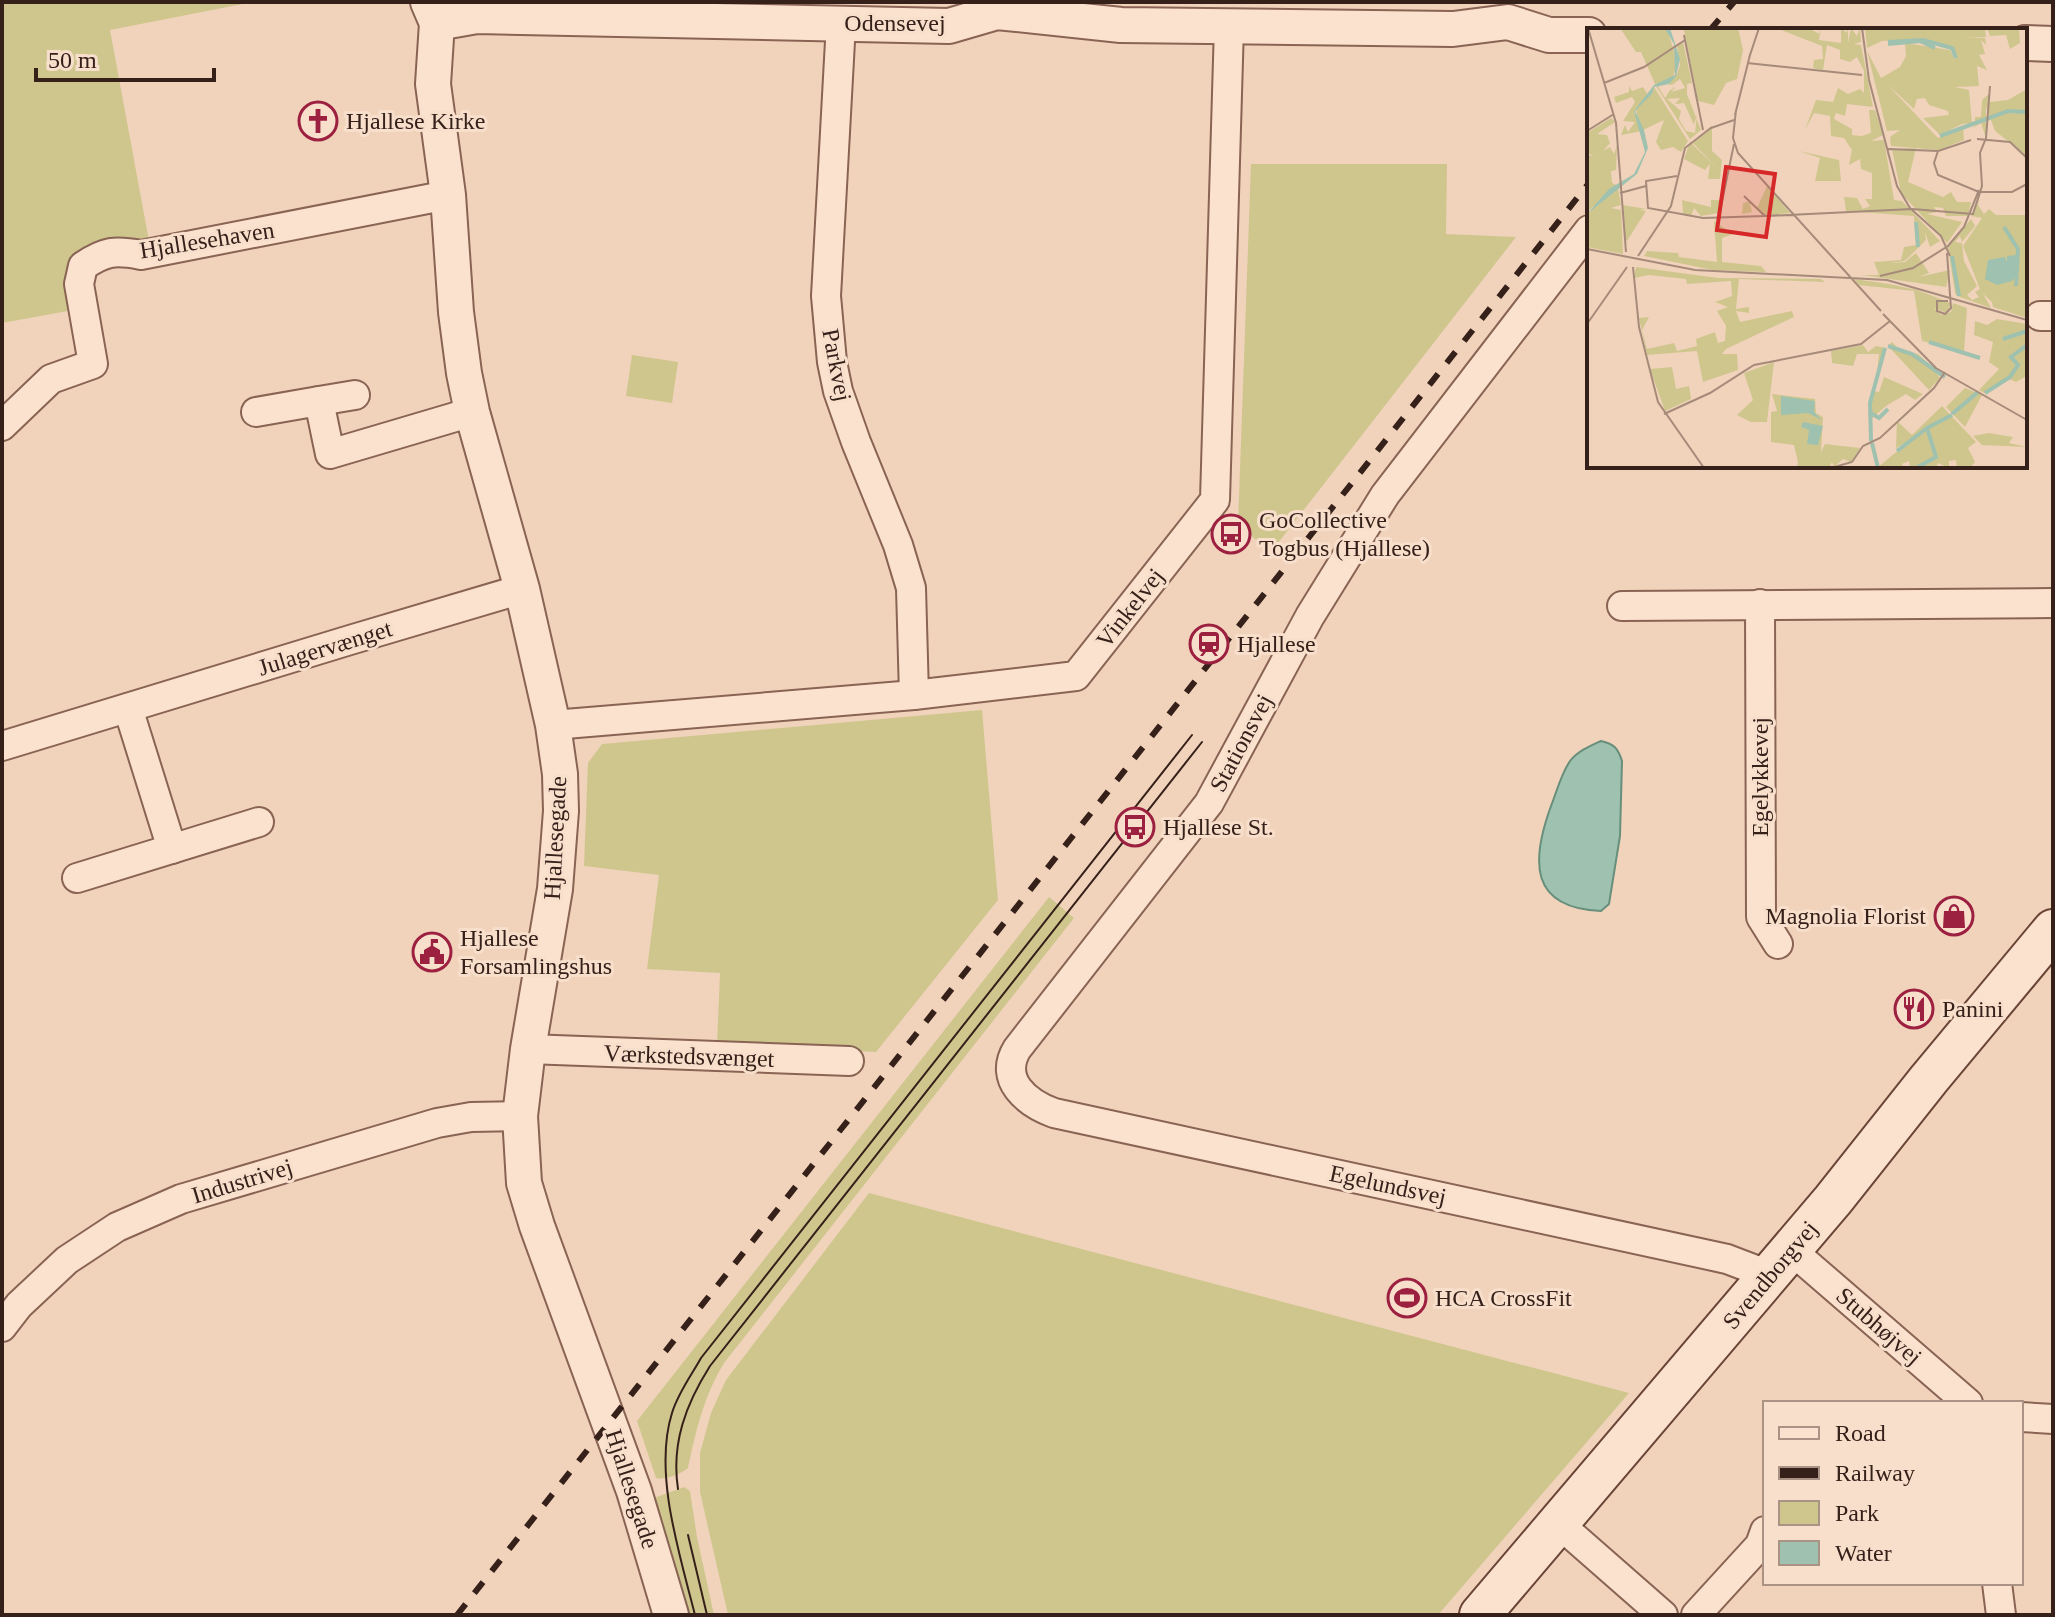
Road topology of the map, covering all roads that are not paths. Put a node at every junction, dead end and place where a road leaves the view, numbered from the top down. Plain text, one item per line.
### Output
1 (996, 7) edge
2 (432, 12) edge
3 (1509, 12) edge
4 (841, 23) junction
5 (1229, 26) junction
6 (1587, 35) edge
7 (2027, 43) edge
8 (2053, 44) edge
9 (448, 195) junction
10 (1586, 237) edge
11 (355, 395) dead end
12 (319, 401) junction
13 (256, 412) dead end
14 (472, 412) junction
15 (2, 426) edge
16 (522, 589) junction
17 (2053, 603) edge
18 (1760, 604) junction
19 (1622, 606) dead end
20 (914, 695) junction
21 (128, 708) junction
22 (553, 725) junction
23 (2, 746) edge
24 (259, 822) dead end
25 (172, 849) junction
26 (77, 878) dead end
27 (2053, 930) edge
28 (1778, 944) dead end
29 (528, 1049) junction
30 (849, 1061) dead end
31 (1015, 1084) joint
32 (520, 1116) junction
33 (1780, 1262) junction
34 (2, 1327) edge
35 (1965, 1401) edge
36 (2023, 1417) edge
37 (2053, 1419) edge
38 (1558, 1523) junction
39 (1763, 1537) edge
40 (1997, 1585) edge
41 (671, 1615) edge
42 (1480, 1615) edge
43 (1663, 1615) edge
44 (1696, 1615) edge
45 (2001, 1615) edge

1 - 4 street, Odensevej
1 - 5 street, Odensevej
2 - 4 street, Odensevej
2 - 9 street, Hjallesegade
3 - 5 street, Odensevej
3 - 6 street, Odensevej
4 - 20 street, Parkvej
5 - 20 street, Vinkelvej
7 - 8 street
9 - 14 street, Hjallesegade
9 - 15 street, Hjallesehaven
10 - 31 street, Stationsvej
11 - 12 street
12 - 13 street
12 - 14 street
14 - 16 street, Hjallesegade
16 - 21 street, Julagervænget
16 - 22 street, Hjallesegade
17 - 18 street
18 - 19 street
18 - 28 street, Egelykkevej
20 - 22 street, Vinkelvej
21 - 23 street, Julagervænget
21 - 25 street
22 - 29 street, Hjallesegade
24 - 25 street
25 - 26 street
27 - 33 main road, Svendborgvej
29 - 30 street, Værkstedsvænget
29 - 32 street, Hjallesegade
31 - 33 street, Egelundsvej
32 - 34 street, Industrivej
32 - 41 street, Hjallesegade
33 - 35 street, Stubhøjvej
33 - 38 main road, Svendborgvej
36 - 37 street
38 - 42 main road, Svendborgvej
38 - 43 street
39 - 44 street
40 - 45 street

